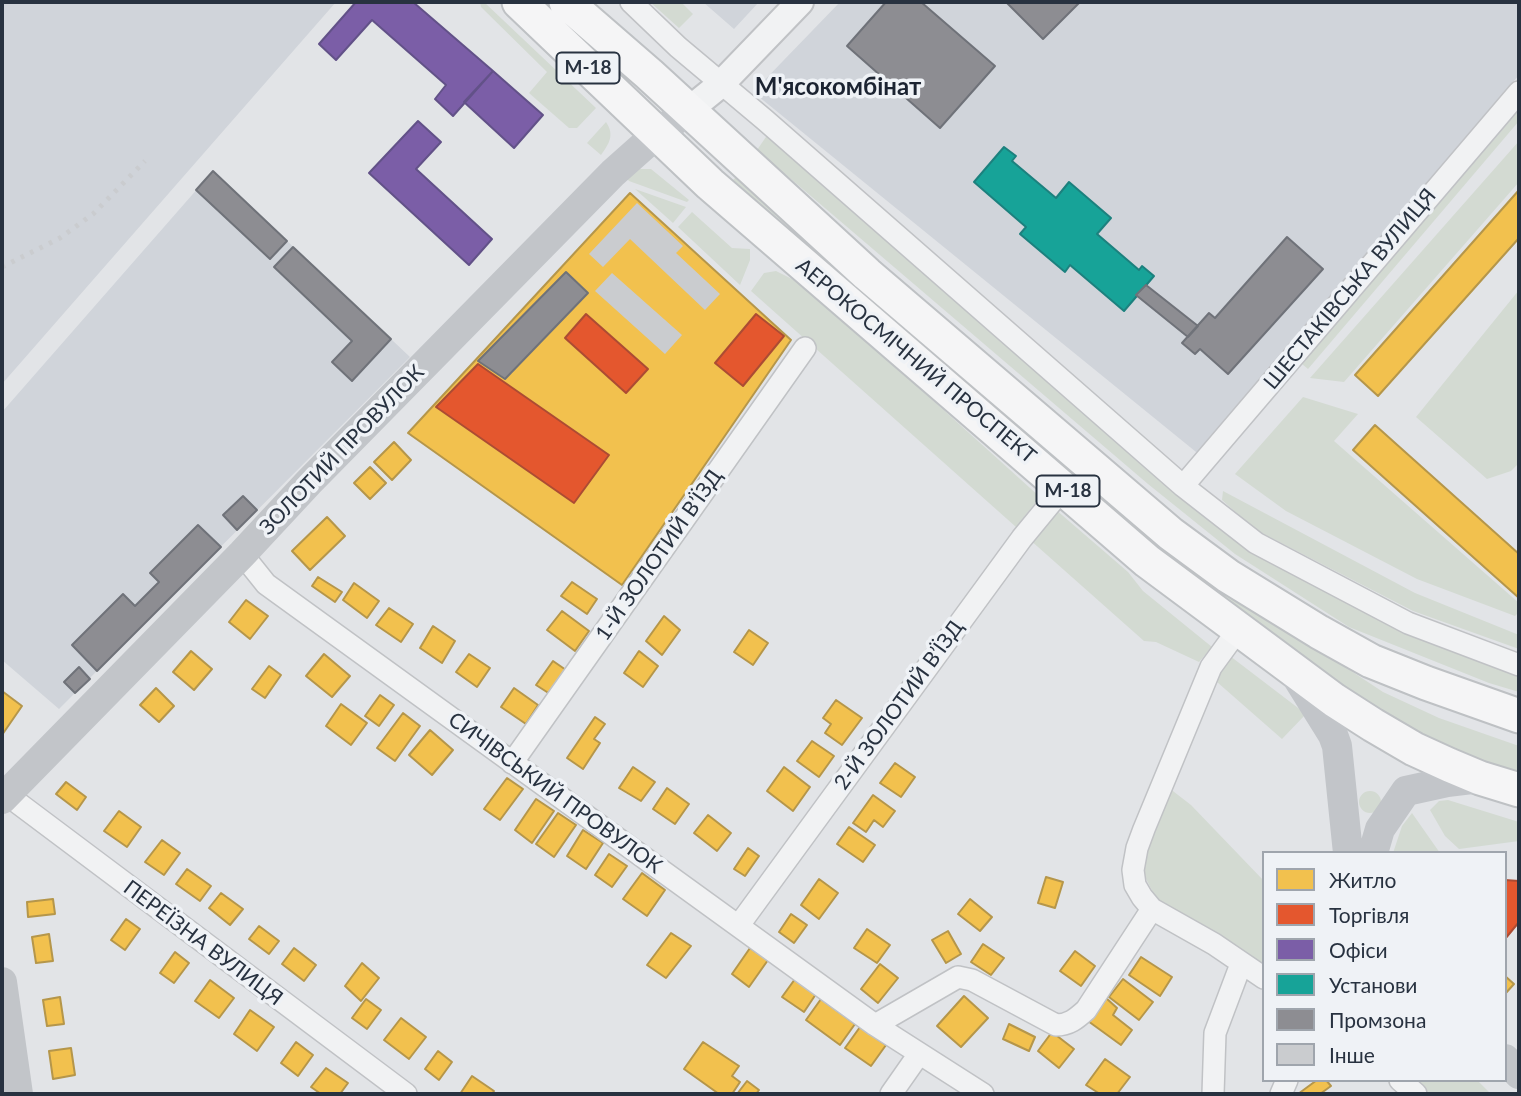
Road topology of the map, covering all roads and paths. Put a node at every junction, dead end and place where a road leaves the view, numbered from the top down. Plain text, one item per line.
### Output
1 (519, 2) edge
2 (566, 2) edge
3 (631, 2) edge
4 (800, 2) edge
5 (721, 84) junction
6 (1519, 92) edge
7 (689, 110) junction
8 (658, 133) junction
9 (805, 348) dead end
10 (1183, 486) junction
11 (1064, 487) junction
12 (242, 554) junction
13 (1238, 630) junction
14 (1519, 665) edge
15 (1291, 668) junction
16 (1519, 716) edge
17 (512, 763) junction
18 (1480, 778) junction
19 (1519, 790) edge
20 (3, 795) edge
21 (1348, 851) edge
22 (1374, 851) edge
23 (1152, 909) junction
24 (739, 925) junction
25 (1241, 964) junction
26 (1262, 977) edge
27 (2, 982) edge
28 (876, 1025) junction
29 (919, 1054) junction
30 (1507, 1061) edge
31 (1519, 1074) edge
32 (1402, 1082) edge
33 (18, 1094) edge
34 (406, 1094) edge
35 (891, 1094) edge
36 (983, 1094) edge
37 (1213, 1094) edge
38 (1416, 1094) edge

1 - 8 main road, АЕРОКОСМІЧНИЙ ПРОСПЕКТ / М-18
2 - 7 main road, АЕРОКОСМІЧНИЙ ПРОСПЕКТ / М-18
3 - 5 street
4 - 5 street
5 - 7 street
5 - 10 street
6 - 10 street, ШЕСТАКІВСЬКА ВУЛИЦЯ
7 - 8 main road, ЗОЛОТИЙ ПРОВУЛОК
7 - 16 main road, АЕРОКОСМІЧНИЙ ПРОСПЕКТ / М-18
8 - 11 main road, АЕРОКОСМІЧНИЙ ПРОСПЕКТ / М-18
8 - 12 main road, ЗОЛОТИЙ ПРОВУЛОК
9 - 17 street, 1-Й ЗОЛОТИЙ В’ЇЗД
10 - 14 street
11 - 13 main road, АЕРОКОСМІЧНИЙ ПРОСПЕКТ / М-18
11 - 24 street, 2-Й ЗОЛОТИЙ В’ЇЗД
12 - 17 street, СИЧІВСЬКИЙ ПРОВУЛОК
12 - 20 main road, ЗОЛОТИЙ ПРОВУЛОК
13 - 15 main road, АЕРОКОСМІЧНИЙ ПРОСПЕКТ / М-18
13 - 23 street
15 - 18 main road, АЕРОКОСМІЧНИЙ ПРОСПЕКТ / М-18
15 - 21 main road
17 - 24 street, СИЧІВСЬКИЙ ПРОВУЛОК
18 - 19 main road, АЕРОКОСМІЧНИЙ ПРОСПЕКТ / М-18
18 - 22 main road
20 - 34 street, ПЕРЕЇЗНА ВУЛИЦЯ
23 - 25 street
23 - 28 street
24 - 28 street, СИЧІВСЬКИЙ ПРОВУЛОК
25 - 26 street
25 - 37 street
27 - 33 main road
28 - 29 street, СИЧІВСЬКИЙ ПРОВУЛОК
29 - 35 street
29 - 36 street, СИЧІВСЬКИЙ ПРОВУЛОК
30 - 31 main road
32 - 38 street

